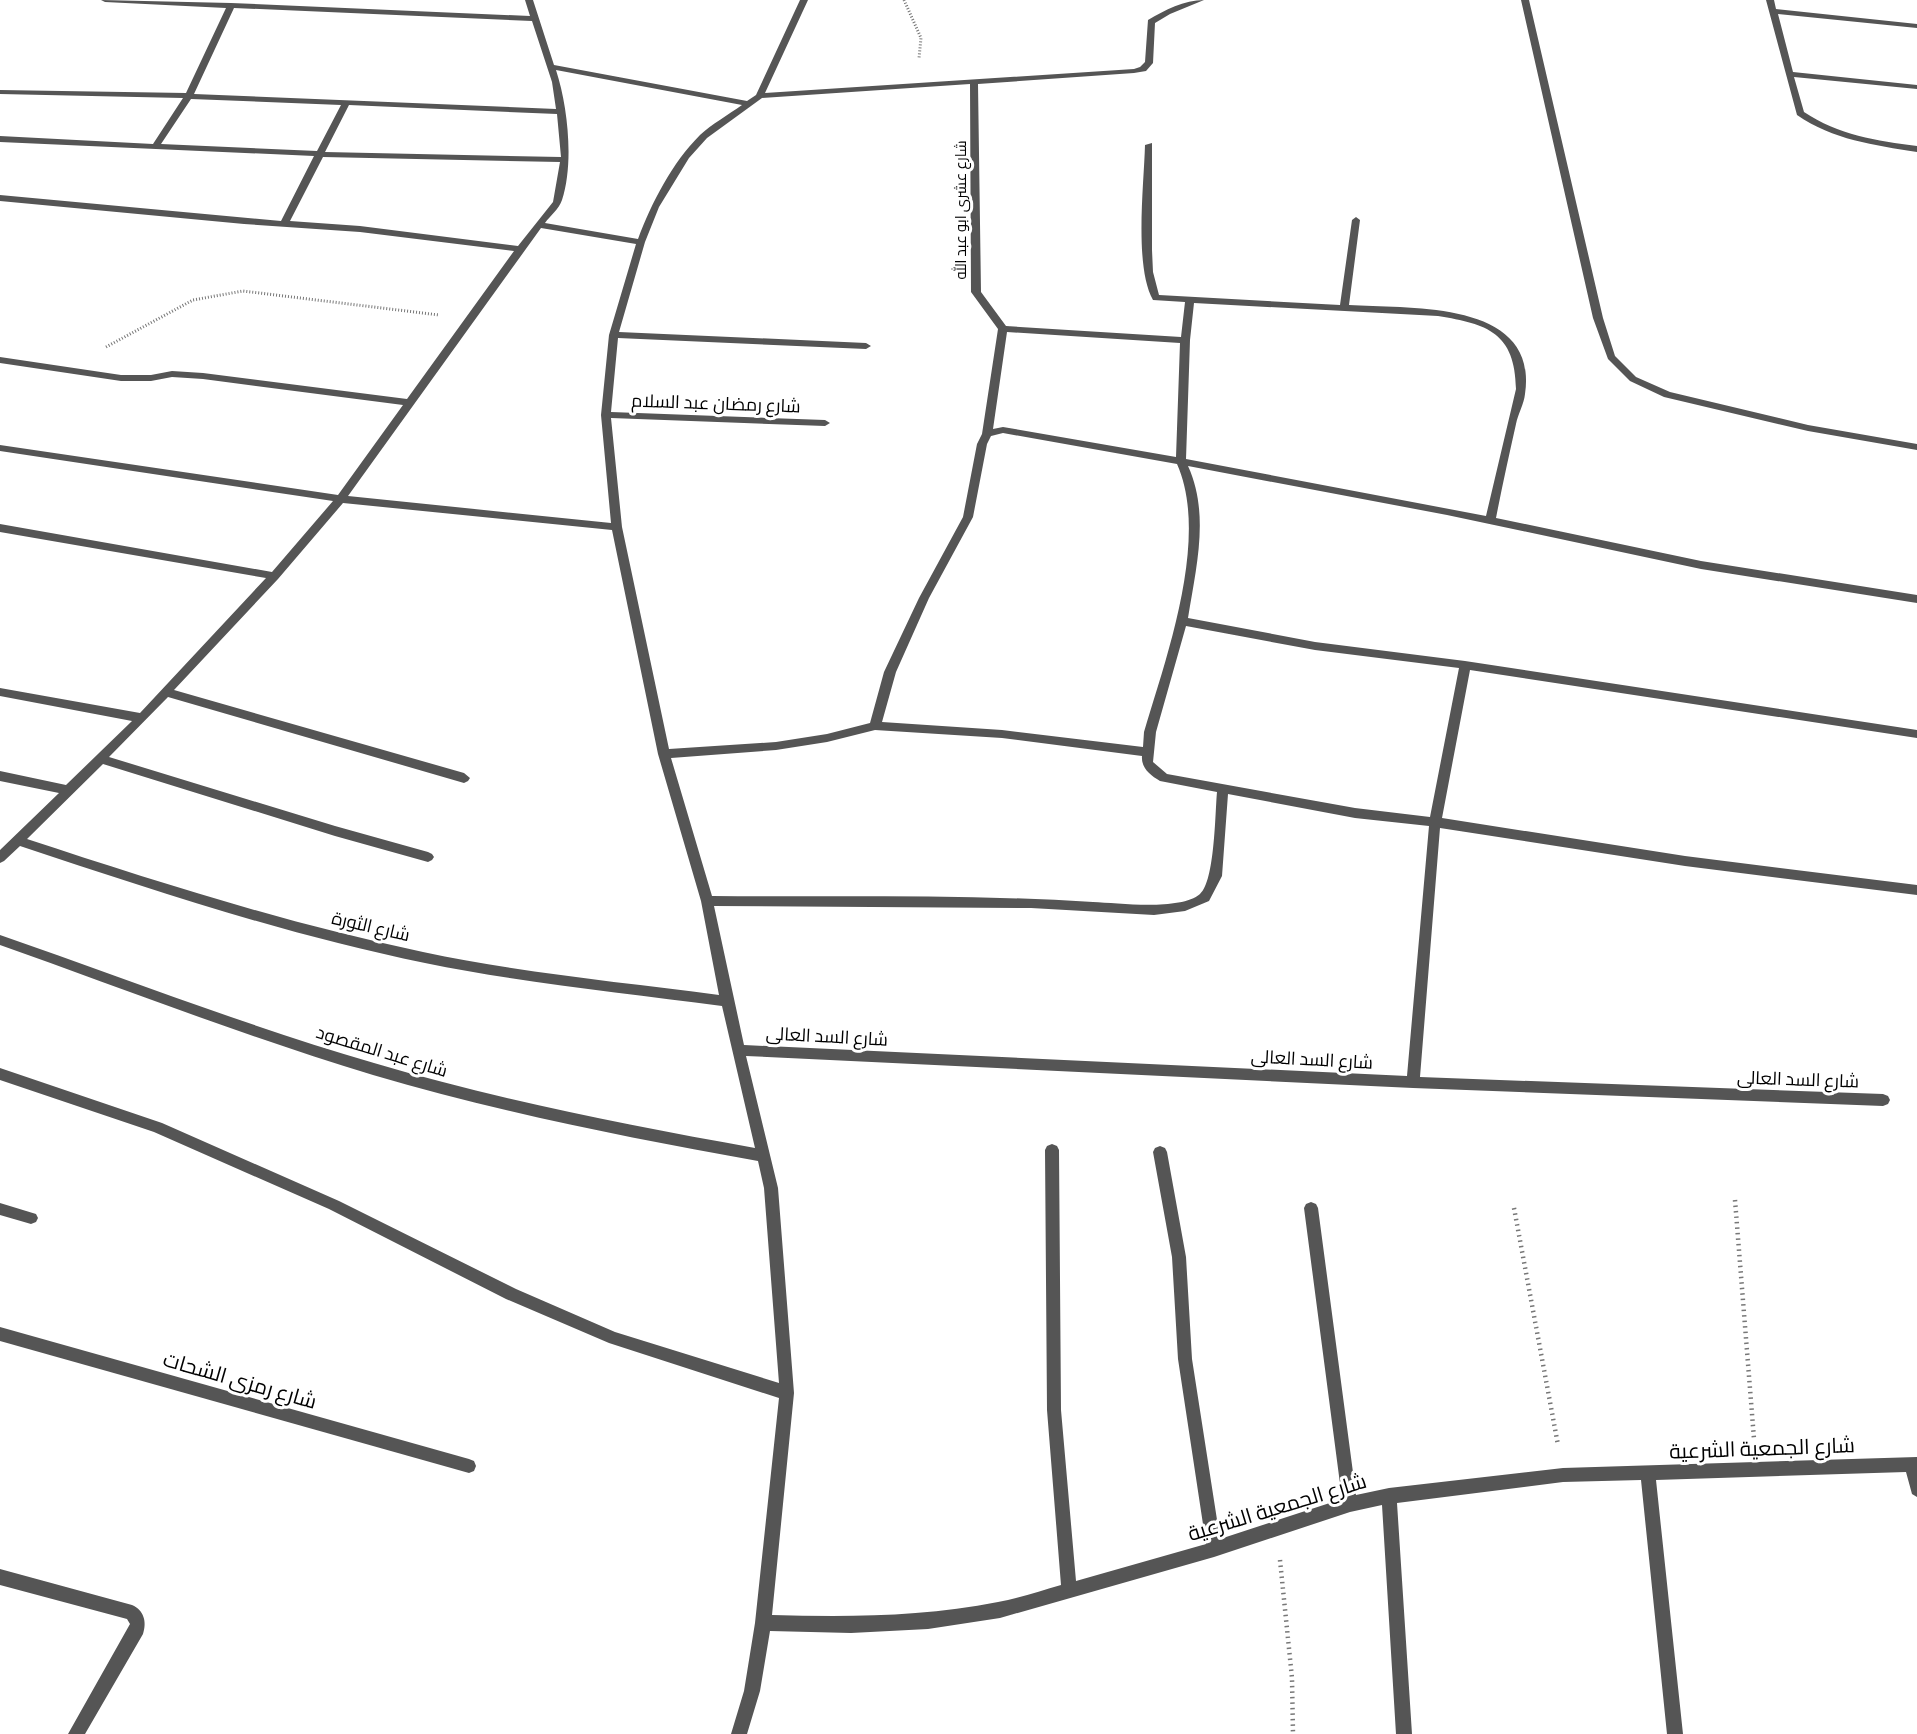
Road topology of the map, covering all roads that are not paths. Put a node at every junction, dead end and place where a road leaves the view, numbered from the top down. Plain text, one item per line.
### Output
1 (105, 0) edge
2 (529, 0) edge
3 (804, 0) edge
4 (1200, 0) edge
5 (1525, 0) edge
6 (1770, 0) edge
7 (186, 2) edge
8 (231, 5) junction
9 (1773, 11) junction
10 (536, 19) junction
11 (1917, 26) edge
12 (552, 67) junction
13 (1790, 74) junction
14 (974, 83) junction
15 (1917, 87) edge
16 (0, 92) edge
17 (189, 96) junction
18 (760, 96) junction
19 (346, 103) junction
20 (749, 104) junction
21 (561, 112) junction
22 (0, 139) edge
23 (156, 145) junction
24 (1149, 145) dead end
25 (1917, 149) edge
26 (321, 154) junction
27 (565, 160) junction
28 (0, 198) edge
29 (1356, 220) dead end
30 (284, 224) junction
31 (540, 225) junction
32 (641, 242) junction
33 (520, 249) junction
34 (1190, 301) junction
35 (1344, 307) junction
36 (1004, 328) junction
37 (614, 335) junction
38 (1185, 340) junction
39 (866, 346) dead end
40 (0, 360) edge
41 (411, 403) junction
42 (606, 415) junction
43 (825, 423) dead end
44 (987, 434) junction
45 (1917, 447) edge
46 (0, 448) edge
47 (1181, 461) junction
48 (341, 499) junction
49 (1490, 520) junction
50 (616, 527) junction
51 (0, 528) edge
52 (274, 576) junction
53 (1917, 599) edge
54 (1182, 621) junction
55 (1465, 665) junction
56 (0, 692) edge
57 (166, 692) junction
58 (142, 718) junction
59 (875, 726) junction
60 (1917, 734) edge
61 (1147, 752) junction
62 (664, 754) junction
63 (101, 759) junction
64 (0, 776) edge
65 (464, 778) dead end
66 (1223, 788) junction
67 (67, 790) junction
68 (1435, 822) junction
69 (17, 840) junction
70 (428, 856) dead end
71 (0, 858) edge
72 (1917, 890) edge
73 (707, 902) junction
74 (0, 940) edge
75 (728, 1001) junction
76 (740, 1050) junction
77 (0, 1074) edge
78 (1413, 1082) junction
79 (1883, 1100) dead end
80 (1052, 1150) dead end
81 (1160, 1152) dead end
82 (764, 1156) junction
83 (1311, 1208) dead end
84 (0, 1209) edge
85 (31, 1218) dead end
86 (0, 1334) edge
87 (787, 1393) junction
88 (1915, 1464) edge
89 (469, 1466) dead end
90 (1648, 1473) junction
91 (1917, 1488) edge
92 (1389, 1496) junction
93 (1350, 1504) junction
94 (1214, 1549) junction
95 (0, 1577) edge
96 (1068, 1591) junction
97 (763, 1623) junction
98 (76, 1734) edge
99 (739, 1734) edge
100 (1404, 1734) edge
101 (1675, 1734) edge

1 - 7 street
2 - 10 street
3 - 18 street
4 - 14 street
5 - 45 street
6 - 9 street
7 - 8 street
8 - 10 street
8 - 17 street
9 - 11 street
9 - 13 street
10 - 12 street
12 - 20 street
12 - 21 street
13 - 15 street
13 - 25 street
14 - 18 street
14 - 36 street, شارع عشرى ابو عبد الله
16 - 17 street
17 - 19 street
17 - 23 street
18 - 20 street
19 - 21 street
19 - 26 street
20 - 32 street
21 - 27 street
22 - 23 street
23 - 26 street
24 - 34 street
26 - 27 street
26 - 30 street
27 - 31 street
28 - 30 street
29 - 35 street
30 - 33 street
31 - 32 street
31 - 33 street
32 - 37 street
33 - 41 street
34 - 35 street
34 - 38 street
35 - 49 street
36 - 38 street
36 - 44 street
37 - 39 street
37 - 42 street
38 - 47 street
40 - 41 street
41 - 48 street
42 - 43 street, شارع رمضان عبد السلام
42 - 50 street
44 - 47 street
44 - 59 street
46 - 48 street
47 - 49 street
47 - 54 street
48 - 50 street
48 - 52 street
49 - 53 street
50 - 62 street
51 - 52 street
52 - 57 street
54 - 55 street
54 - 61 street
55 - 60 street
55 - 68 street
56 - 58 street
57 - 58 street
57 - 65 street
58 - 63 street
59 - 61 street
59 - 62 street
61 - 66 street
62 - 73 street
63 - 67 street
63 - 70 street
64 - 67 street
66 - 68 street
66 - 73 street
67 - 69 street
68 - 72 street
68 - 78 street
69 - 71 street
69 - 75 street, شارع الثورة
73 - 75 street
74 - 82 street, شارع عبد المقصود
75 - 76 street
76 - 78 street, شارع السد العالى
76 - 82 street
77 - 87 street
78 - 79 street, شارع السد العالى
80 - 96 street
81 - 94 street
82 - 87 street
83 - 93 street
84 - 85 street
86 - 89 street, شارع رمزى الشحات
87 - 97 street
88 - 90 street, شارع الجمعية الشرعية
88 - 91 street
90 - 92 street, شارع الجمعية الشرعية
90 - 101 street
92 - 93 street, شارع الجمعية الشرعية
92 - 100 street
93 - 94 street, شارع الجمعية الشرعية
94 - 96 street, شارع الجمعية الشرعية
95 - 98 street
96 - 97 street, شارع الجمعية الشرعية
97 - 99 street

